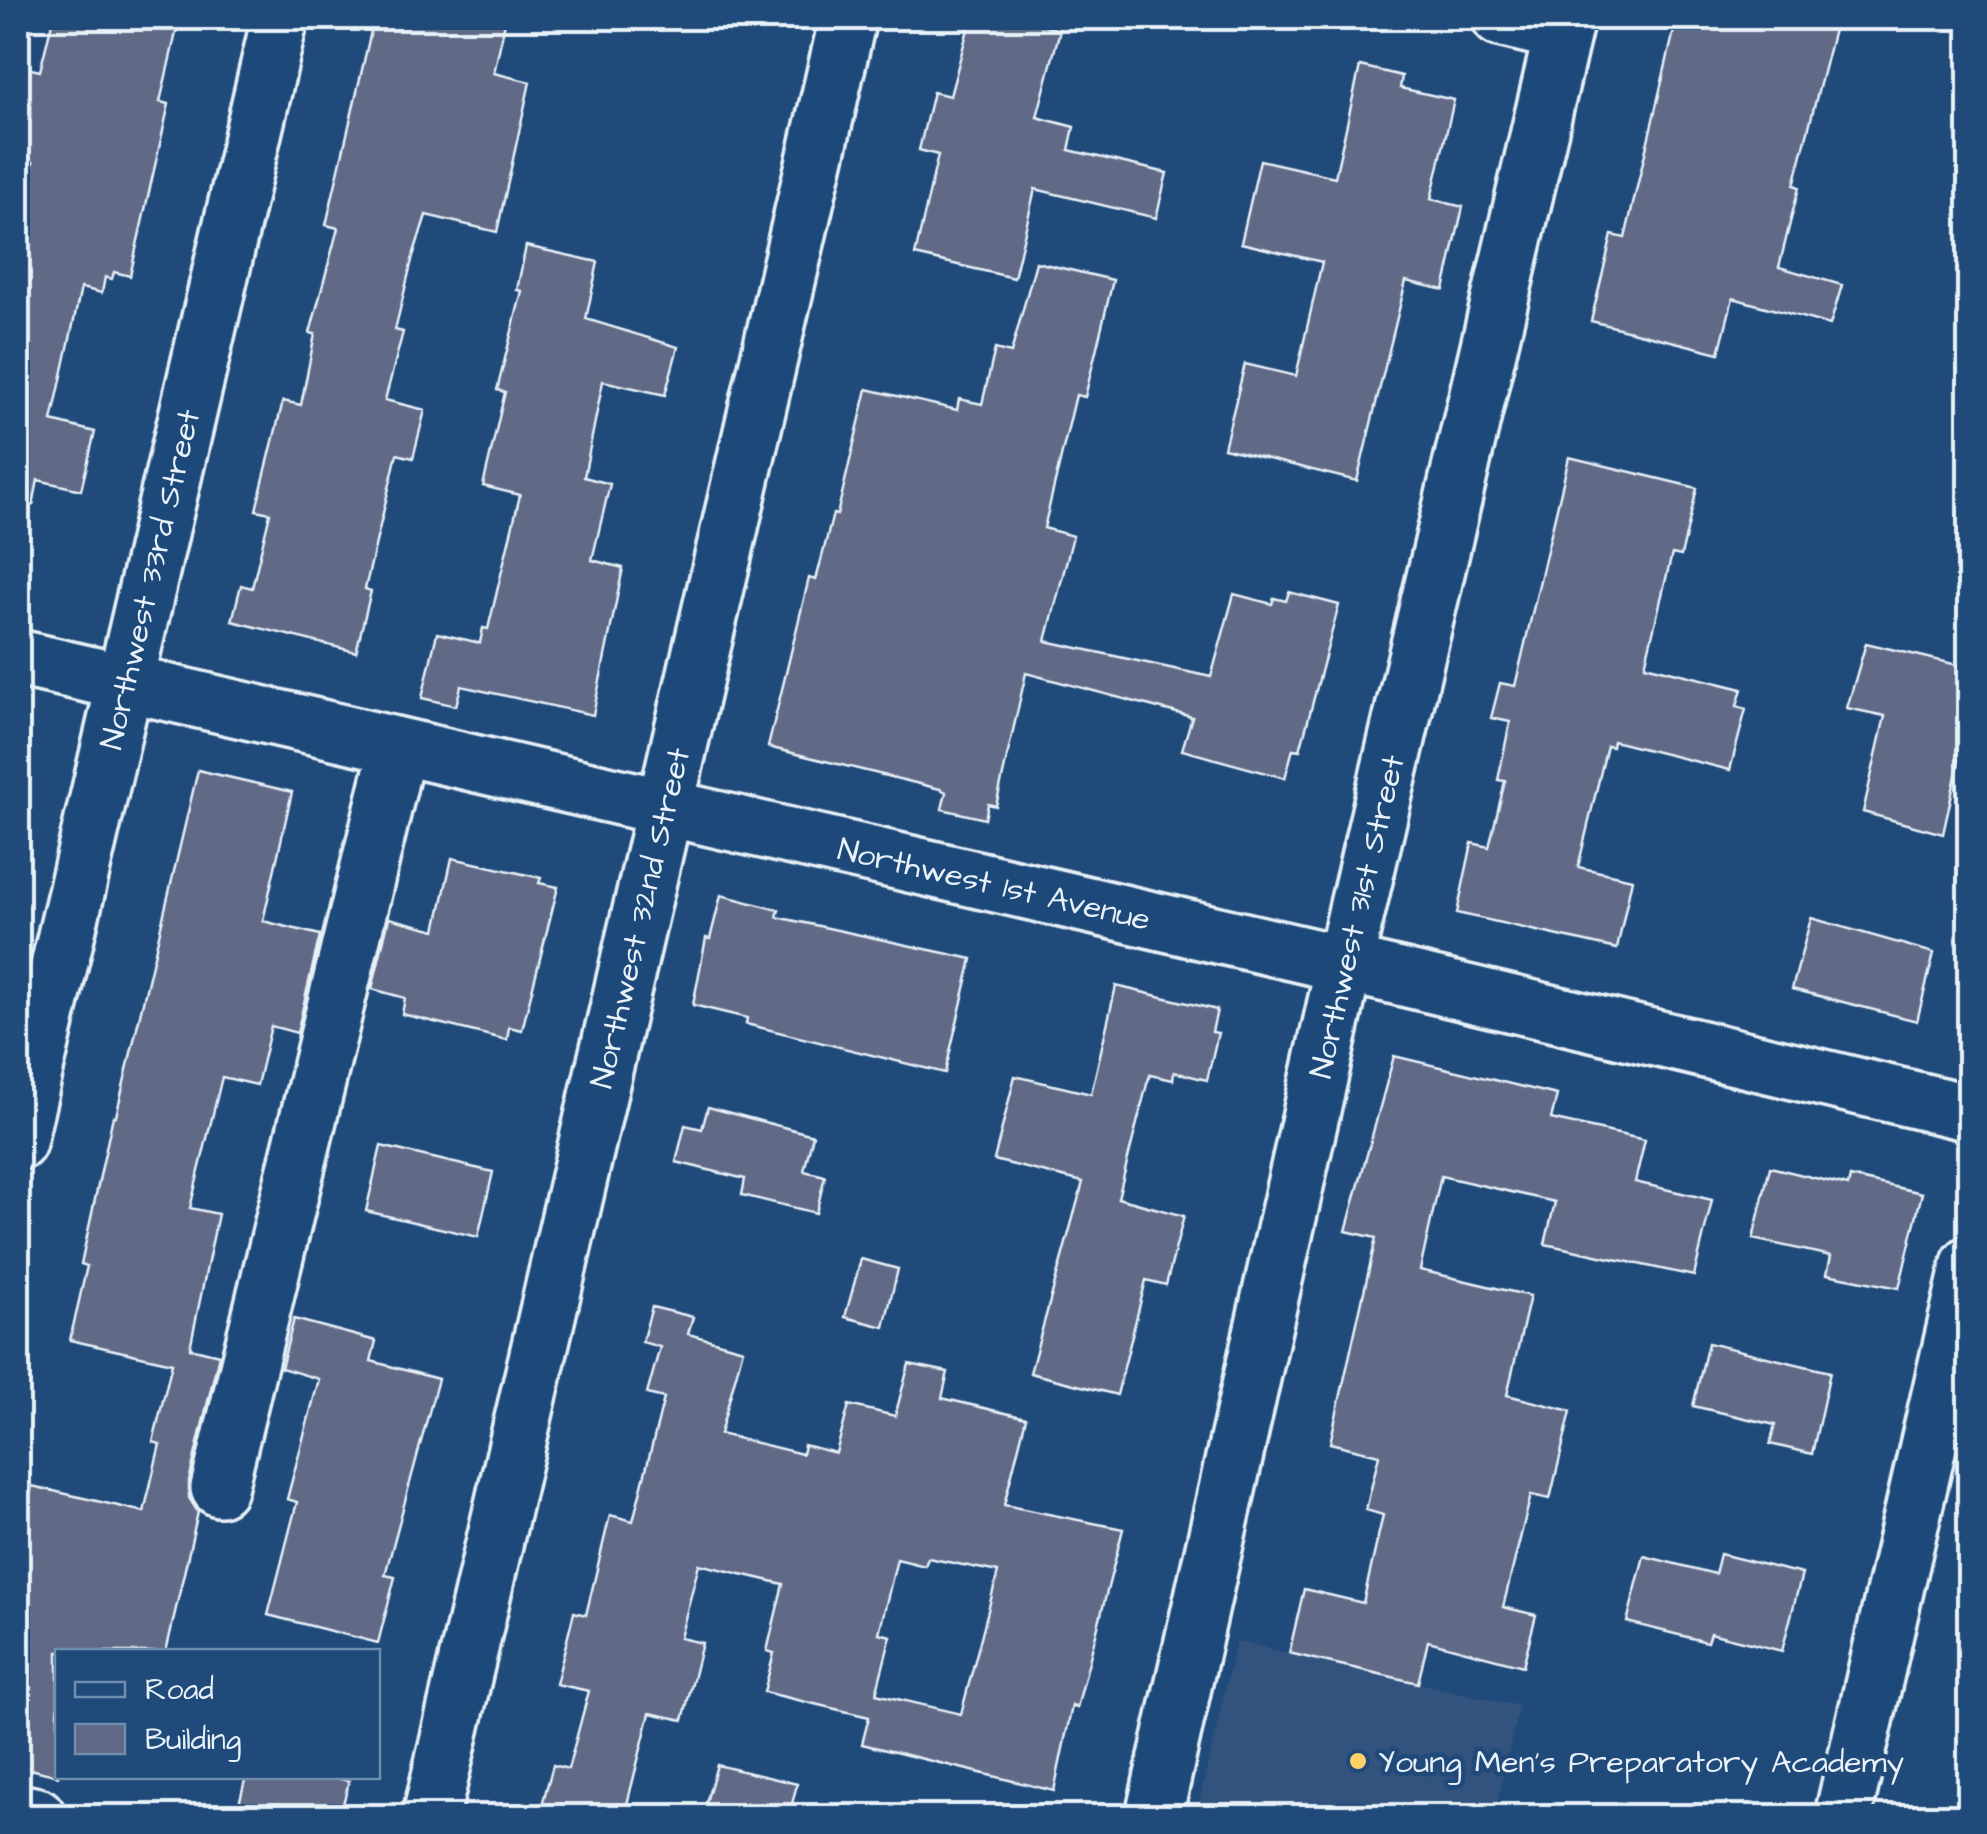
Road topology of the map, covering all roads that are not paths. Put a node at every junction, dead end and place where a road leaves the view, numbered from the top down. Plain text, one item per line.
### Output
1 (280, 18) edge
2 (848, 18) edge
3 (1500, 18) edge
4 (1564, 25) edge
5 (18, 658) edge
6 (123, 684) junction
7 (398, 747) junction
8 (664, 808) junction
9 (1345, 964) junction
10 (1970, 1113) edge
11 (18, 1142) edge
12 (1970, 1264) edge
13 (219, 1488) dead end
14 (18, 1812) edge
15 (37, 1816) edge
16 (431, 1816) edge
17 (1154, 1816) edge
18 (1843, 1816) edge

1 - 6 street, Northwest 33rd Street
2 - 8 street, Northwest 32nd Street
3 - 4 street
4 - 9 street, Northwest 31st Street
5 - 6 street, Northwest 1st Avenue
6 - 7 street, Northwest 1st Avenue
6 - 11 street, Northwest 33rd Street
7 - 8 street, Northwest 1st Avenue
7 - 13 street
8 - 9 street, Northwest 1st Avenue
8 - 16 street, Northwest 32nd Street
9 - 10 street, Northwest 1st Avenue
9 - 17 street, Northwest 31st Street
12 - 18 street
14 - 15 street

